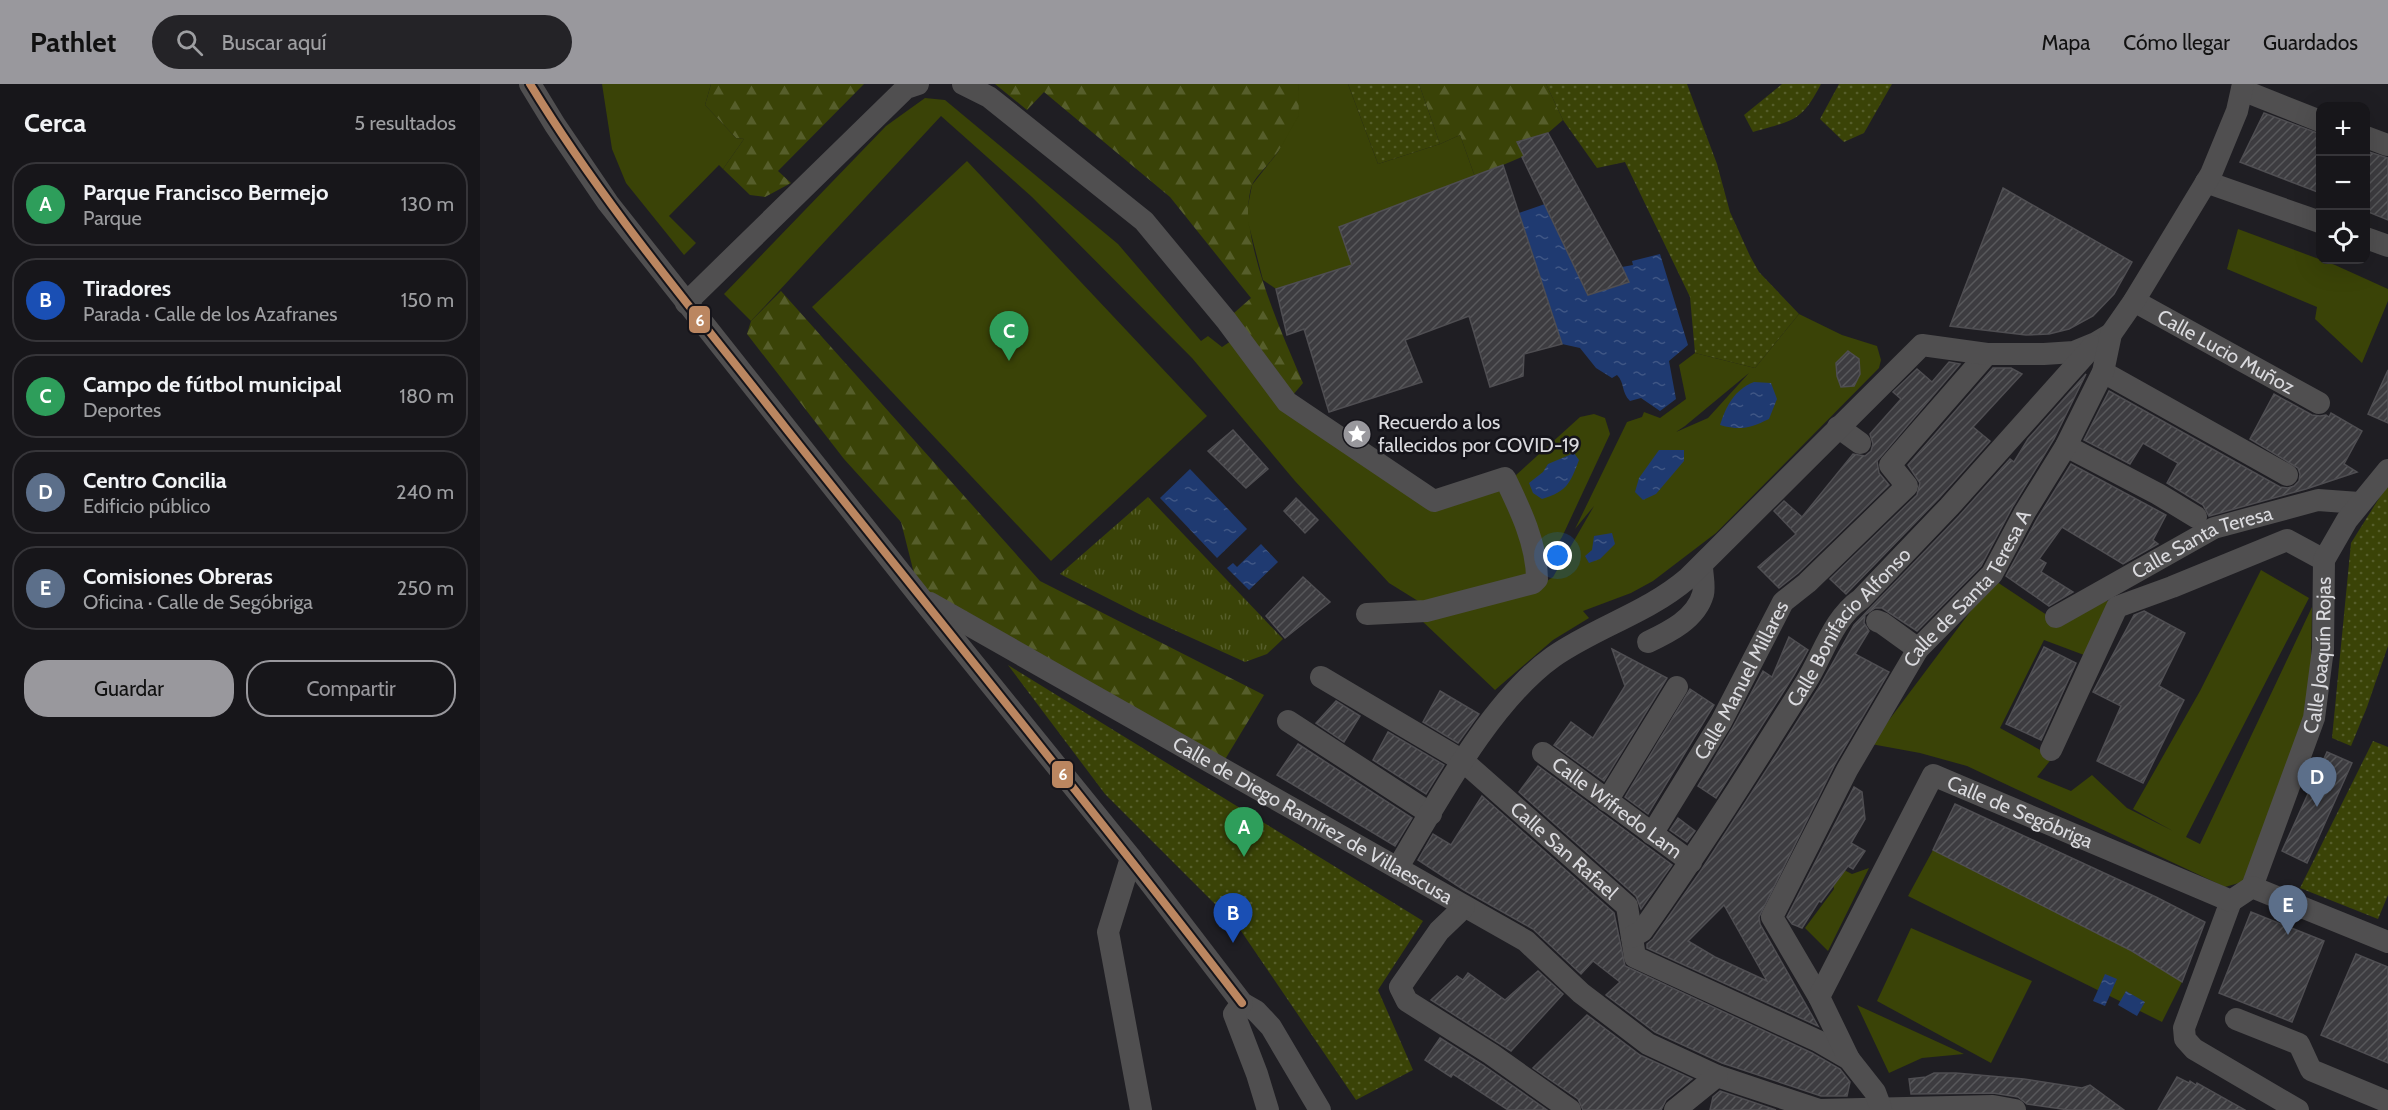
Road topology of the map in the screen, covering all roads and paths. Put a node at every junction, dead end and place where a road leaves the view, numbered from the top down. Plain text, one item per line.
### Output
1 (918, 84) edge
2 (963, 84) edge
3 (534, 87) edge
4 (2243, 87) edge
5 (2316, 119) edge
6 (2370, 139) edge
7 (2386, 146) dead end
8 (2206, 182) junction
9 (2316, 221) edge
10 (2370, 239) edge
11 (2388, 246) edge
12 (2134, 301) junction
13 (686, 303) junction
14 (2103, 338) junction
15 (1987, 354) junction
16 (2103, 372) junction
17 (2319, 403) dead end
18 (1838, 427) junction
19 (1860, 443) dead end
20 (2066, 446) junction
21 (2388, 470) edge
22 (2287, 475) dead end
23 (2359, 503) junction
24 (2196, 517) dead end
25 (2324, 560) junction
26 (1702, 566) junction
27 (920, 597) junction
28 (1367, 614) dead end
29 (2056, 617) dead end
30 (1877, 621) dead end
31 (1648, 642) dead end
32 (1918, 649) junction
33 (1321, 677) dead end
34 (1677, 687) dead end
35 (1288, 721) dead end
36 (2051, 750) dead end
37 (1543, 753) dead end
38 (1463, 761) junction
39 (1607, 801) junction
40 (1431, 814) junction
41 (1652, 834) junction
42 (1131, 858) junction
43 (1691, 862) junction
44 (1398, 867) junction
45 (2252, 887) junction
46 (2231, 902) junction
47 (1464, 907) junction
48 (1632, 937) junction
49 (2388, 942) edge
50 (1819, 997) junction
51 (1242, 1003) junction
52 (2236, 1019) dead end
53 (1849, 1059) junction
54 (1717, 1076) junction
55 (2388, 1102) edge
56 (1881, 1108) junction
57 (1141, 1110) edge
58 (1268, 1110) edge
59 (1320, 1110) edge
60 (1570, 1110) edge
61 (1675, 1110) edge
62 (2015, 1110) edge
63 (2298, 1110) edge

1 - 13 street
2 - 28 street
3 - 13 street
4 - 5 street
4 - 8 street, Calle de Santa Teresa A
6 - 7 street
8 - 9 street
8 - 12 street, Calle de Santa Teresa A
10 - 11 street
12 - 14 street, Calle de Santa Teresa A
12 - 17 street, Calle Lucio Muñoz
13 - 27 street
14 - 15 street
14 - 16 street, Calle de Santa Teresa A
14 - 43 street, Calle Bonifacio Alfonso
15 - 18 street
15 - 41 street, Calle Manuel Millares
16 - 20 street, Calle de Santa Teresa A
16 - 22 street
18 - 19 street
18 - 26 street
20 - 24 street
20 - 32 street, Calle de Santa Teresa A
21 - 23 street, Calle Joaquín Rojas
23 - 25 street, Calle Joaquín Rojas
23 - 29 street, Calle Santa Teresa
25 - 36 street
25 - 45 street, Calle Joaquín Rojas
26 - 31 street
26 - 38 street
27 - 42 street
27 - 44 street, Calle de Diego Ramírez de Villaescusa
30 - 32 street
32 - 50 street, Calle de Santa Teresa A
33 - 38 street, Calle San Rafael
34 - 39 street
35 - 40 street
37 - 39 street, Calle Wifredo Lam
38 - 40 street
38 - 48 street, Calle San Rafael
39 - 41 street, Calle Wifredo Lam
40 - 44 street
41 - 43 street, Calle Wifredo Lam
42 - 51 street
42 - 57 street
43 - 48 street, Calle Bonifacio Alfonso
44 - 47 street, Calle de Diego Ramírez de Villaescusa
45 - 46 street
45 - 49 street
46 - 50 street, Calle de Segóbriga
46 - 63 street
47 - 54 street, Calle de Diego Ramírez de Villaescusa
47 - 60 street
48 - 53 street, Calle San Rafael
50 - 53 street
51 - 58 street
51 - 59 street
52 - 55 street
53 - 56 street
54 - 56 street, Calle de Diego Ramírez de Villaescusa
54 - 61 street
56 - 62 street, Calle de Diego Ramírez de Villaescusa

